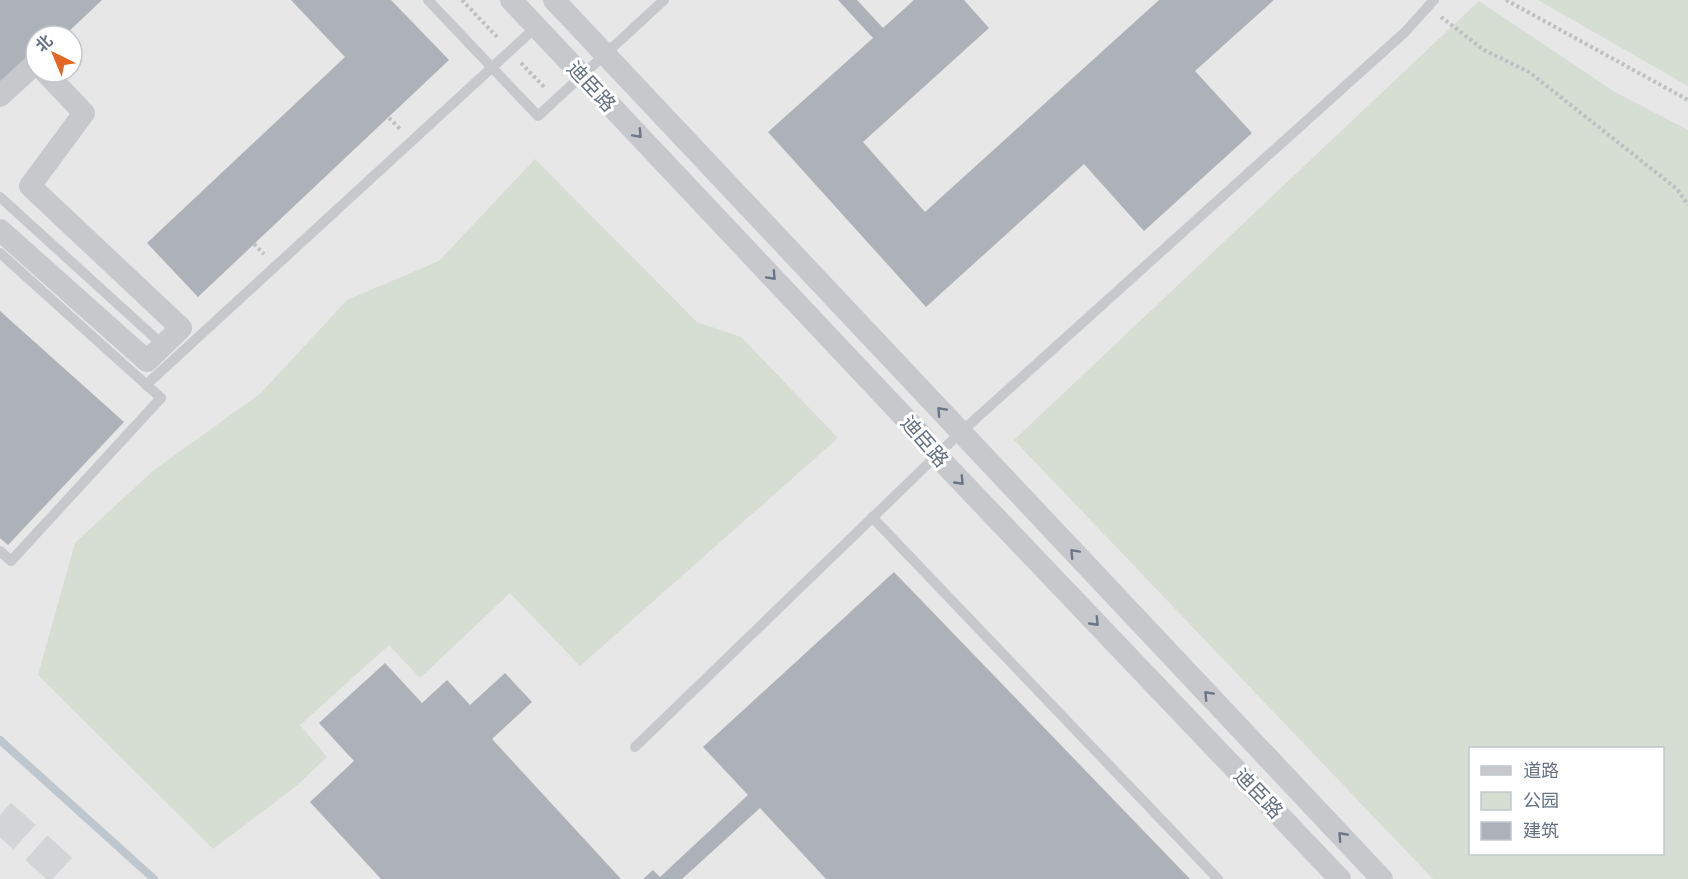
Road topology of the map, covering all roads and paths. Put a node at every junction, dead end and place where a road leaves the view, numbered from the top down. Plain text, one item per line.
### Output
1 (428, 0) edge
2 (511, 0) edge
3 (554, 0) edge
4 (664, 0) edge
5 (1506, 0) edge
6 (1431, 4) edge
7 (536, 27) junction
8 (605, 54) junction
9 (491, 67) junction
10 (24, 74) edge
11 (582, 75) junction
12 (56, 84) edge
13 (0, 96) edge
14 (1688, 100) edge
15 (0, 197) edge
16 (1688, 205) edge
17 (0, 230) edge
18 (0, 253) edge
19 (170, 351) junction
20 (146, 385) junction
21 (961, 432) junction
22 (938, 457) junction
23 (872, 517) junction
24 (0, 551) edge
25 (635, 747) dead end
26 (1218, 879) edge
27 (1340, 879) edge
28 (1382, 879) edge

1 - 9 lane
2 - 7 street, 迪臣路
3 - 8 street, 迪臣路
4 - 8 lane
5 - 14 path
6 - 16 path
6 - 21 lane
7 - 9 lane
7 - 11 street, 迪臣路
8 - 11 lane
21 -> 8 street, 迪臣路
9 - 11 lane
9 - 19 lane
10 - 13 street
11 -> 22 street, 迪臣路
12 - 19 street
15 - 19 lane
17 - 19 street
18 - 20 lane
19 - 20 lane
20 - 24 lane
21 - 22 lane
28 -> 21 street, 迪臣路
22 - 23 lane
22 -> 27 street, 迪臣路
23 - 25 lane
23 - 26 lane

